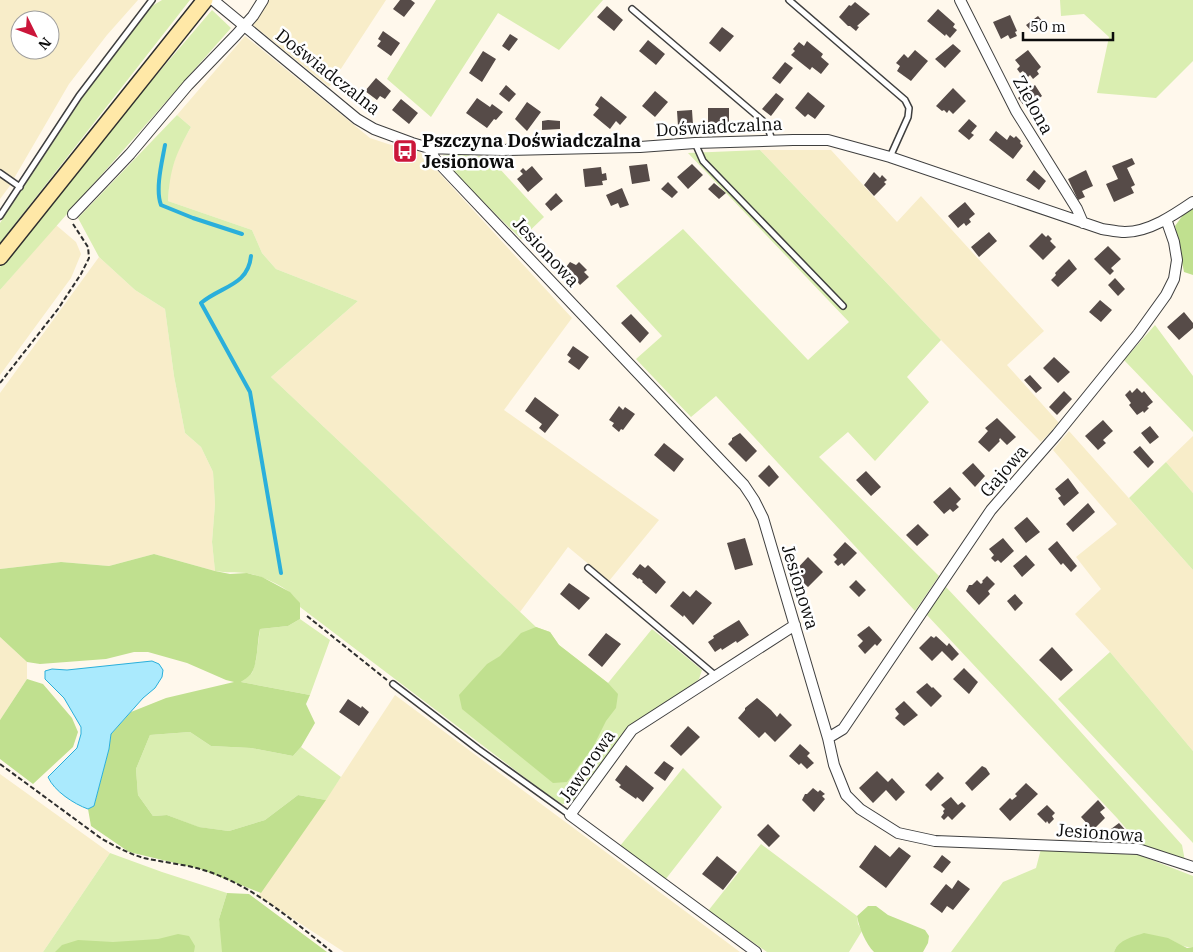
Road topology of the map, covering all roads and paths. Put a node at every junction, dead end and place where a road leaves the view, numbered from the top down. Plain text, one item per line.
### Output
1 (152, 0) edge
2 (213, 0) edge
3 (263, 0) edge
4 (788, 0) edge
5 (960, 0) edge
6 (201, 5) edge
7 (632, 9) dead end
8 (244, 26) junction
9 (772, 141) junction
10 (695, 143) junction
11 (429, 148) junction
12 (890, 157) junction
13 (0, 173) edge
14 (20, 187) junction
15 (1193, 202) edge
16 (73, 214) joint
17 (0, 216) edge
18 (1166, 219) junction
19 (1083, 223) junction
20 (0, 257) edge
21 (843, 306) dead end
22 (0, 383) edge
23 (588, 568) dead end
24 (307, 616) dead end
25 (795, 625) junction
26 (716, 676) junction
27 (392, 684) joint
28 (828, 738) junction
29 (0, 764) edge
30 (570, 815) junction
31 (1193, 867) edge
32 (332, 952) edge
33 (756, 952) edge

1 - 14 lane
2 - 8 street, Doświadczalna
3 - 8 street
4 - 12 lane
5 - 19 street, Zielona
6 - 20 main road
7 - 9 lane
8 - 11 street, Doświadczalna
8 - 16 street
9 - 10 street, Doświadczalna
9 - 12 street, Doświadczalna
10 - 11 street, Doświadczalna
10 - 21 lane
11 - 25 street, Jesionowa
12 - 19 street, Doświadczalna
13 - 14 lane
14 - 17 lane
15 - 18 street, Doświadczalna
16 - 22 path
18 - 19 street, Doświadczalna
18 - 28 street, Gajowa
23 - 26 lane
24 - 27 path
25 - 26 street, Jaworowa
25 - 28 street, Jesionowa
26 - 30 street, Jaworowa
27 - 30 lane
28 - 31 street, Jesionowa
29 - 32 path
30 - 33 street, Jaworowa

